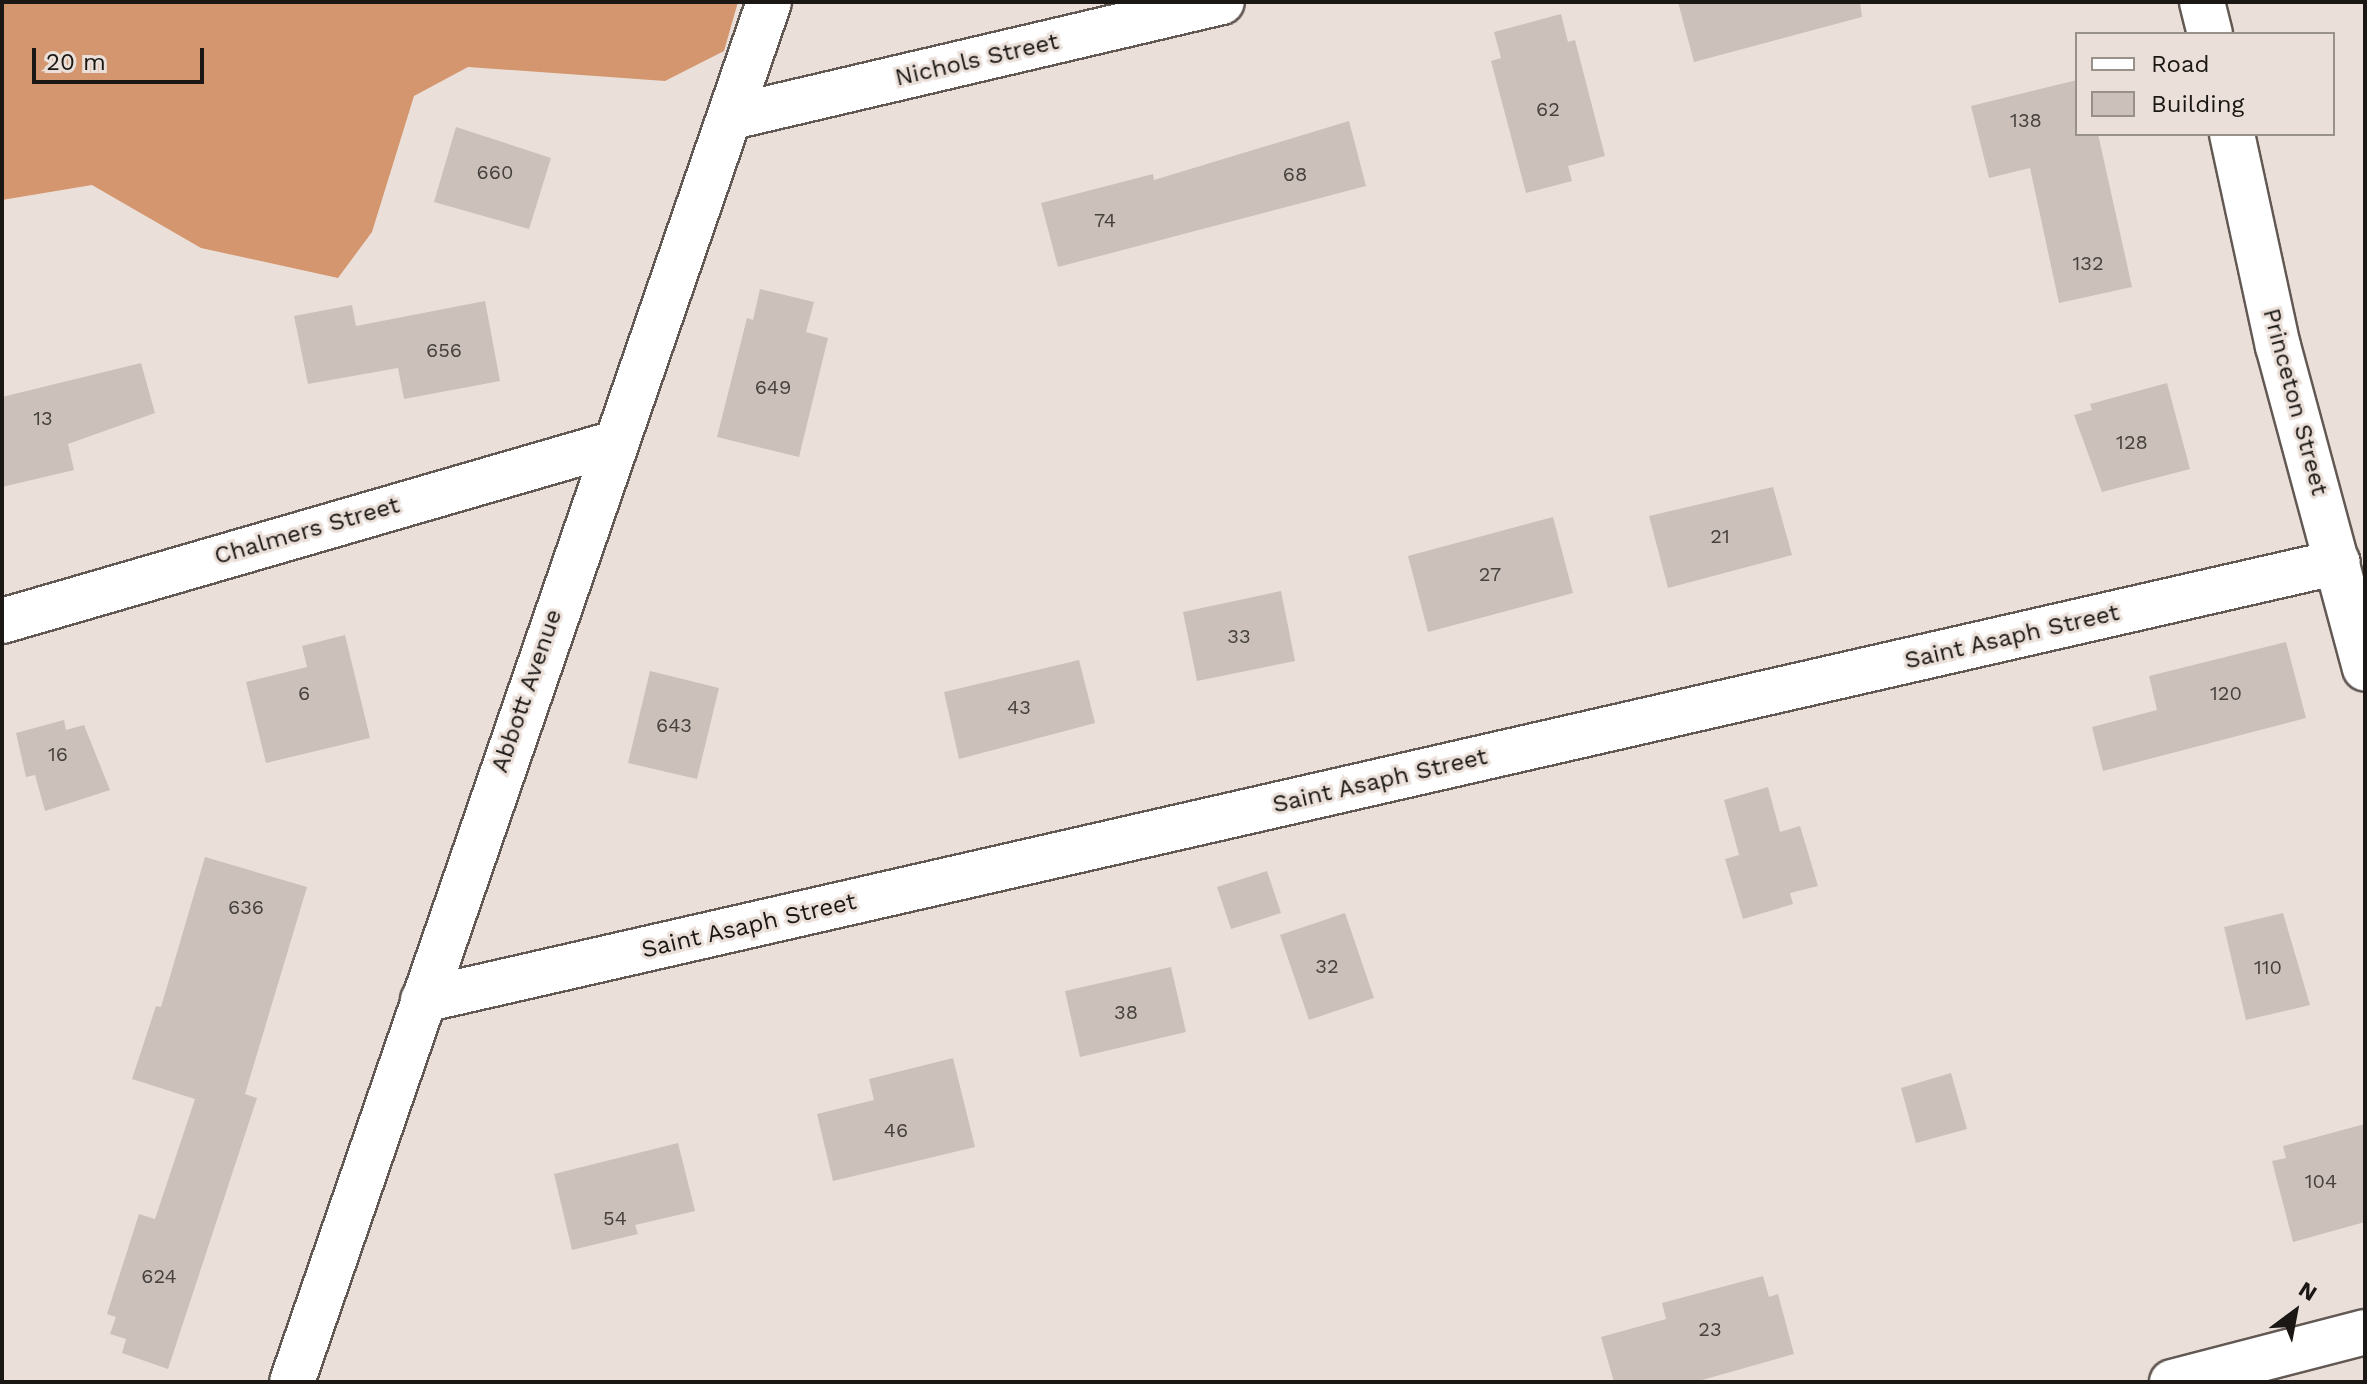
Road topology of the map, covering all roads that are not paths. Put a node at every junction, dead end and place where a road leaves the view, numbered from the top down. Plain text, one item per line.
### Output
1 (769, 2) edge
2 (1222, 2) edge
3 (2202, 2) edge
4 (2210, 32) edge
5 (732, 117) junction
6 (2232, 136) edge
7 (612, 444) junction
8 (2338, 562) junction
9 (2, 621) edge
10 (2365, 668) edge
11 (423, 1000) junction
12 (2365, 1332) edge
13 (292, 1382) edge
14 (2172, 1382) edge

1 - 5 street, Abbott Avenue
2 - 5 street, Nichols Street
3 - 4 street
5 - 7 street, Abbott Avenue
6 - 8 street, Princeton Street
7 - 9 street, Chalmers Street
7 - 11 street, Abbott Avenue
8 - 10 street, Princeton Street
8 - 11 street, Saint Asaph Street
11 - 13 street, Abbott Avenue
12 - 14 street

